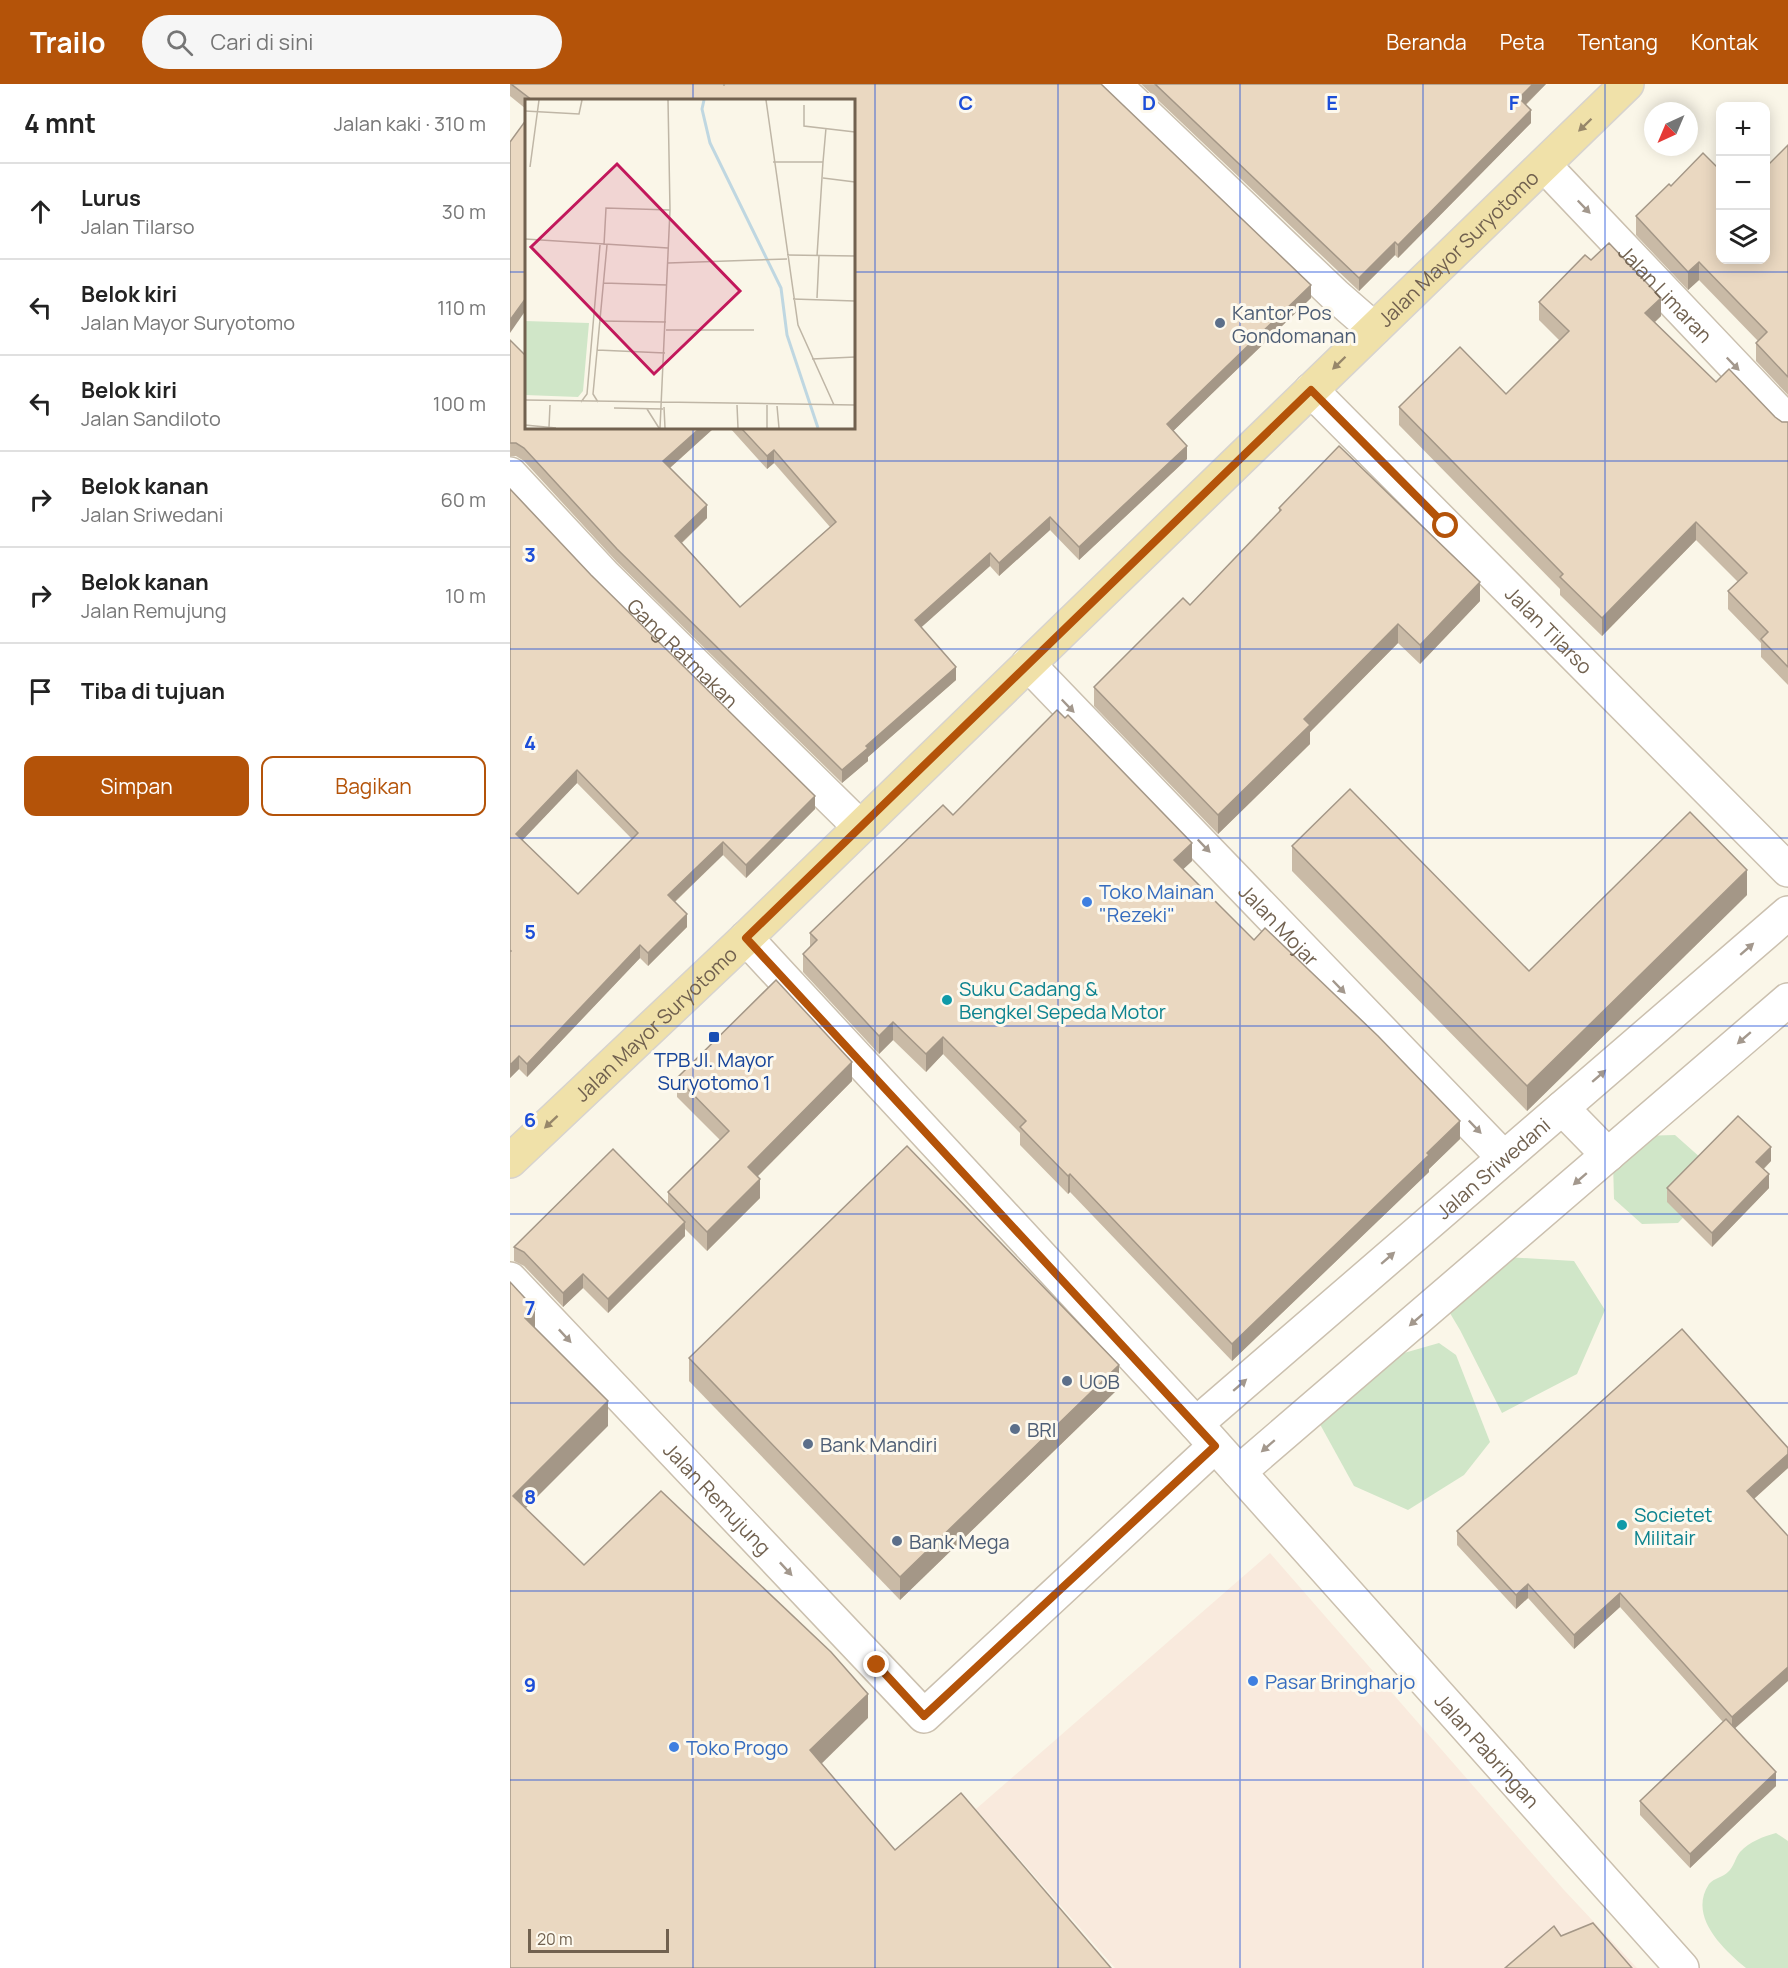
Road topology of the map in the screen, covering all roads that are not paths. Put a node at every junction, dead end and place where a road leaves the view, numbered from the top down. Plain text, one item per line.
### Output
1 (1114, 84) edge
2 (1627, 84) edge
3 (1544, 165) junction
4 (1374, 329) junction
5 (1311, 390) junction
6 (1788, 422) edge
7 (510, 474) edge
8 (1028, 664) junction
9 (860, 827) junction
10 (1788, 870) edge
11 (1788, 913) edge
12 (746, 938) junction
13 (1788, 999) edge
14 (1562, 1108) junction
15 (1608, 1155) junction
16 (1504, 1158) junction
17 (510, 1161) edge
18 (510, 1279) edge
19 (1205, 1435) junction
20 (1239, 1472) junction
21 (924, 1716) joint
22 (1682, 1968) edge

1 - 4 street
2 -> 3 main road, Jalan Mayor Suryotomo
3 - 4 main road, Jalan Mayor Suryotomo
3 -> 6 street, Jalan Limaran
4 -> 5 main road, Jalan Mayor Suryotomo
5 - 8 main road, Jalan Mayor Suryotomo
5 - 10 street, Jalan Tilarso
7 - 9 street, Gang Ratmakan
8 - 9 main road, Jalan Mayor Suryotomo
8 -> 16 street, Jalan Mojar
9 - 12 main road, Jalan Mayor Suryotomo
14 -> 11 street, Jalan Sriwedani
12 -> 17 main road, Jalan Mayor Suryotomo
12 - 19 street, Jalan Pabringan
13 -> 15 street
14 - 15 street
14 - 16 street, Jalan Sriwedani
15 -> 20 street
19 -> 16 street, Jalan Sriwedani
18 -> 21 street, Jalan Remujung
19 - 20 street, Jalan Pabringan
19 - 21 street, Jalan Sriwedani
20 - 22 street, Jalan Pabringan

